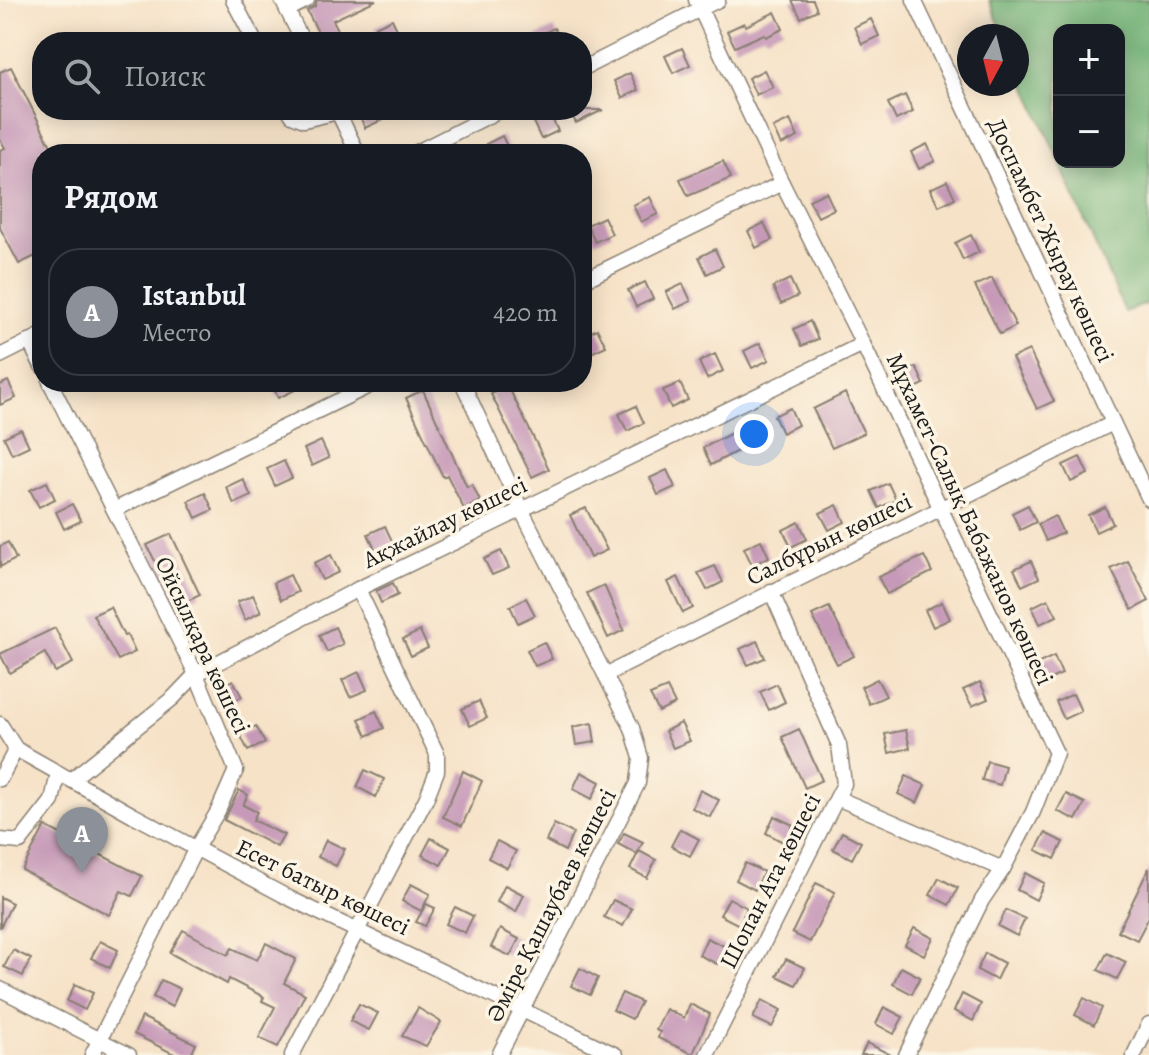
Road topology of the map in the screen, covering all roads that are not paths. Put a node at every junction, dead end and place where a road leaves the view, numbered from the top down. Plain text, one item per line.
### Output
1 (233, 0) edge
2 (307, 0) edge
3 (718, 0) edge
4 (914, 0) edge
5 (699, 4) edge
6 (285, 5) edge
7 (250, 32) edge
8 (298, 32) edge
9 (592, 63) edge
10 (341, 120) edge
11 (480, 120) edge
12 (353, 144) edge
13 (433, 144) edge
14 (782, 183) junction
15 (592, 276) edge
16 (32, 340) edge
17 (863, 344) junction
18 (0, 356) edge
19 (55, 392) edge
20 (356, 392) edge
21 (467, 392) edge
22 (1113, 423) junction
23 (1149, 499) edge
24 (521, 509) junction
25 (942, 509) junction
26 (114, 510) junction
27 (358, 589) junction
28 (771, 591) junction
29 (196, 674) junction
30 (607, 674) junction
31 (0, 724) edge
32 (16, 749) junction
33 (65, 776) junction
34 (0, 779) edge
35 (837, 798) junction
36 (0, 840) edge
37 (196, 848) junction
38 (1003, 869) junction
39 (357, 929) junction
40 (0, 989) edge
41 (522, 1010) junction
42 (1149, 1024) edge
43 (99, 1040) junction
44 (92, 1055) edge
45 (129, 1055) edge
46 (292, 1055) edge
47 (499, 1055) edge
48 (616, 1055) edge
49 (707, 1055) edge
50 (906, 1055) edge
51 (1134, 1055) edge

1 - 7 street
2 - 6 street
3 - 5 street
4 - 22 street, Доспамбет Жырау көшесі
5 - 9 street
5 - 14 street, Мұхамет-Салық Бабажанов көшесі
6 - 8 street
10 - 12 street
11 - 13 street
14 - 15 street
14 - 17 street, Мұхамет-Салық Бабажанов көшесі
16 - 18 street
17 - 24 street, Ақжайлау көшесі
17 - 25 street, Мұхамет-Салық Бабажанов көшесі
19 - 26 street, Ойсылқара көшесі
20 - 26 street
21 - 24 street, Әміре Қашаубаев көшесі
22 - 23 street, Доспамбет Жырау көшесі
22 - 25 street, Салбұрын көшесі
24 - 27 street, Ақжайлау көшесі
24 - 30 street, Әміре Қашаубаев көшесі
25 - 28 street, Салбұрын көшесі
25 - 38 street, Мұхамет-Салық Бабажанов көшесі
26 - 29 street, Ойсылқара көшесі
27 - 29 street, Ақжайлау көшесі
27 - 39 street
28 - 30 street, Салбұрын көшесі
28 - 35 street, Шопан Ата көшесі
29 - 33 street, Ақжайлау көшесі
29 - 37 street, Ойсылқара көшесі
30 - 41 street, Әміре Қашаубаев көшесі
31 - 32 street
32 - 33 street, Есет батыр көшесі
32 - 34 street
33 - 36 street
33 - 37 street, Есет батыр көшесі
35 - 38 street
35 - 49 street, Шопан Ата көшесі
37 - 39 street, Есет батыр көшесі
37 - 43 street, Ойсылқара көшесі
38 - 50 street, Мұхамет-Салық Бабажанов көшесі
39 - 41 street, Есет батыр көшесі
39 - 46 street
40 - 43 street
41 - 47 street, Әміре Қашаубаев көшесі
41 - 48 street, Есет батыр көшесі
42 - 51 street
43 - 44 street, Ойсылқара көшесі
43 - 45 street

